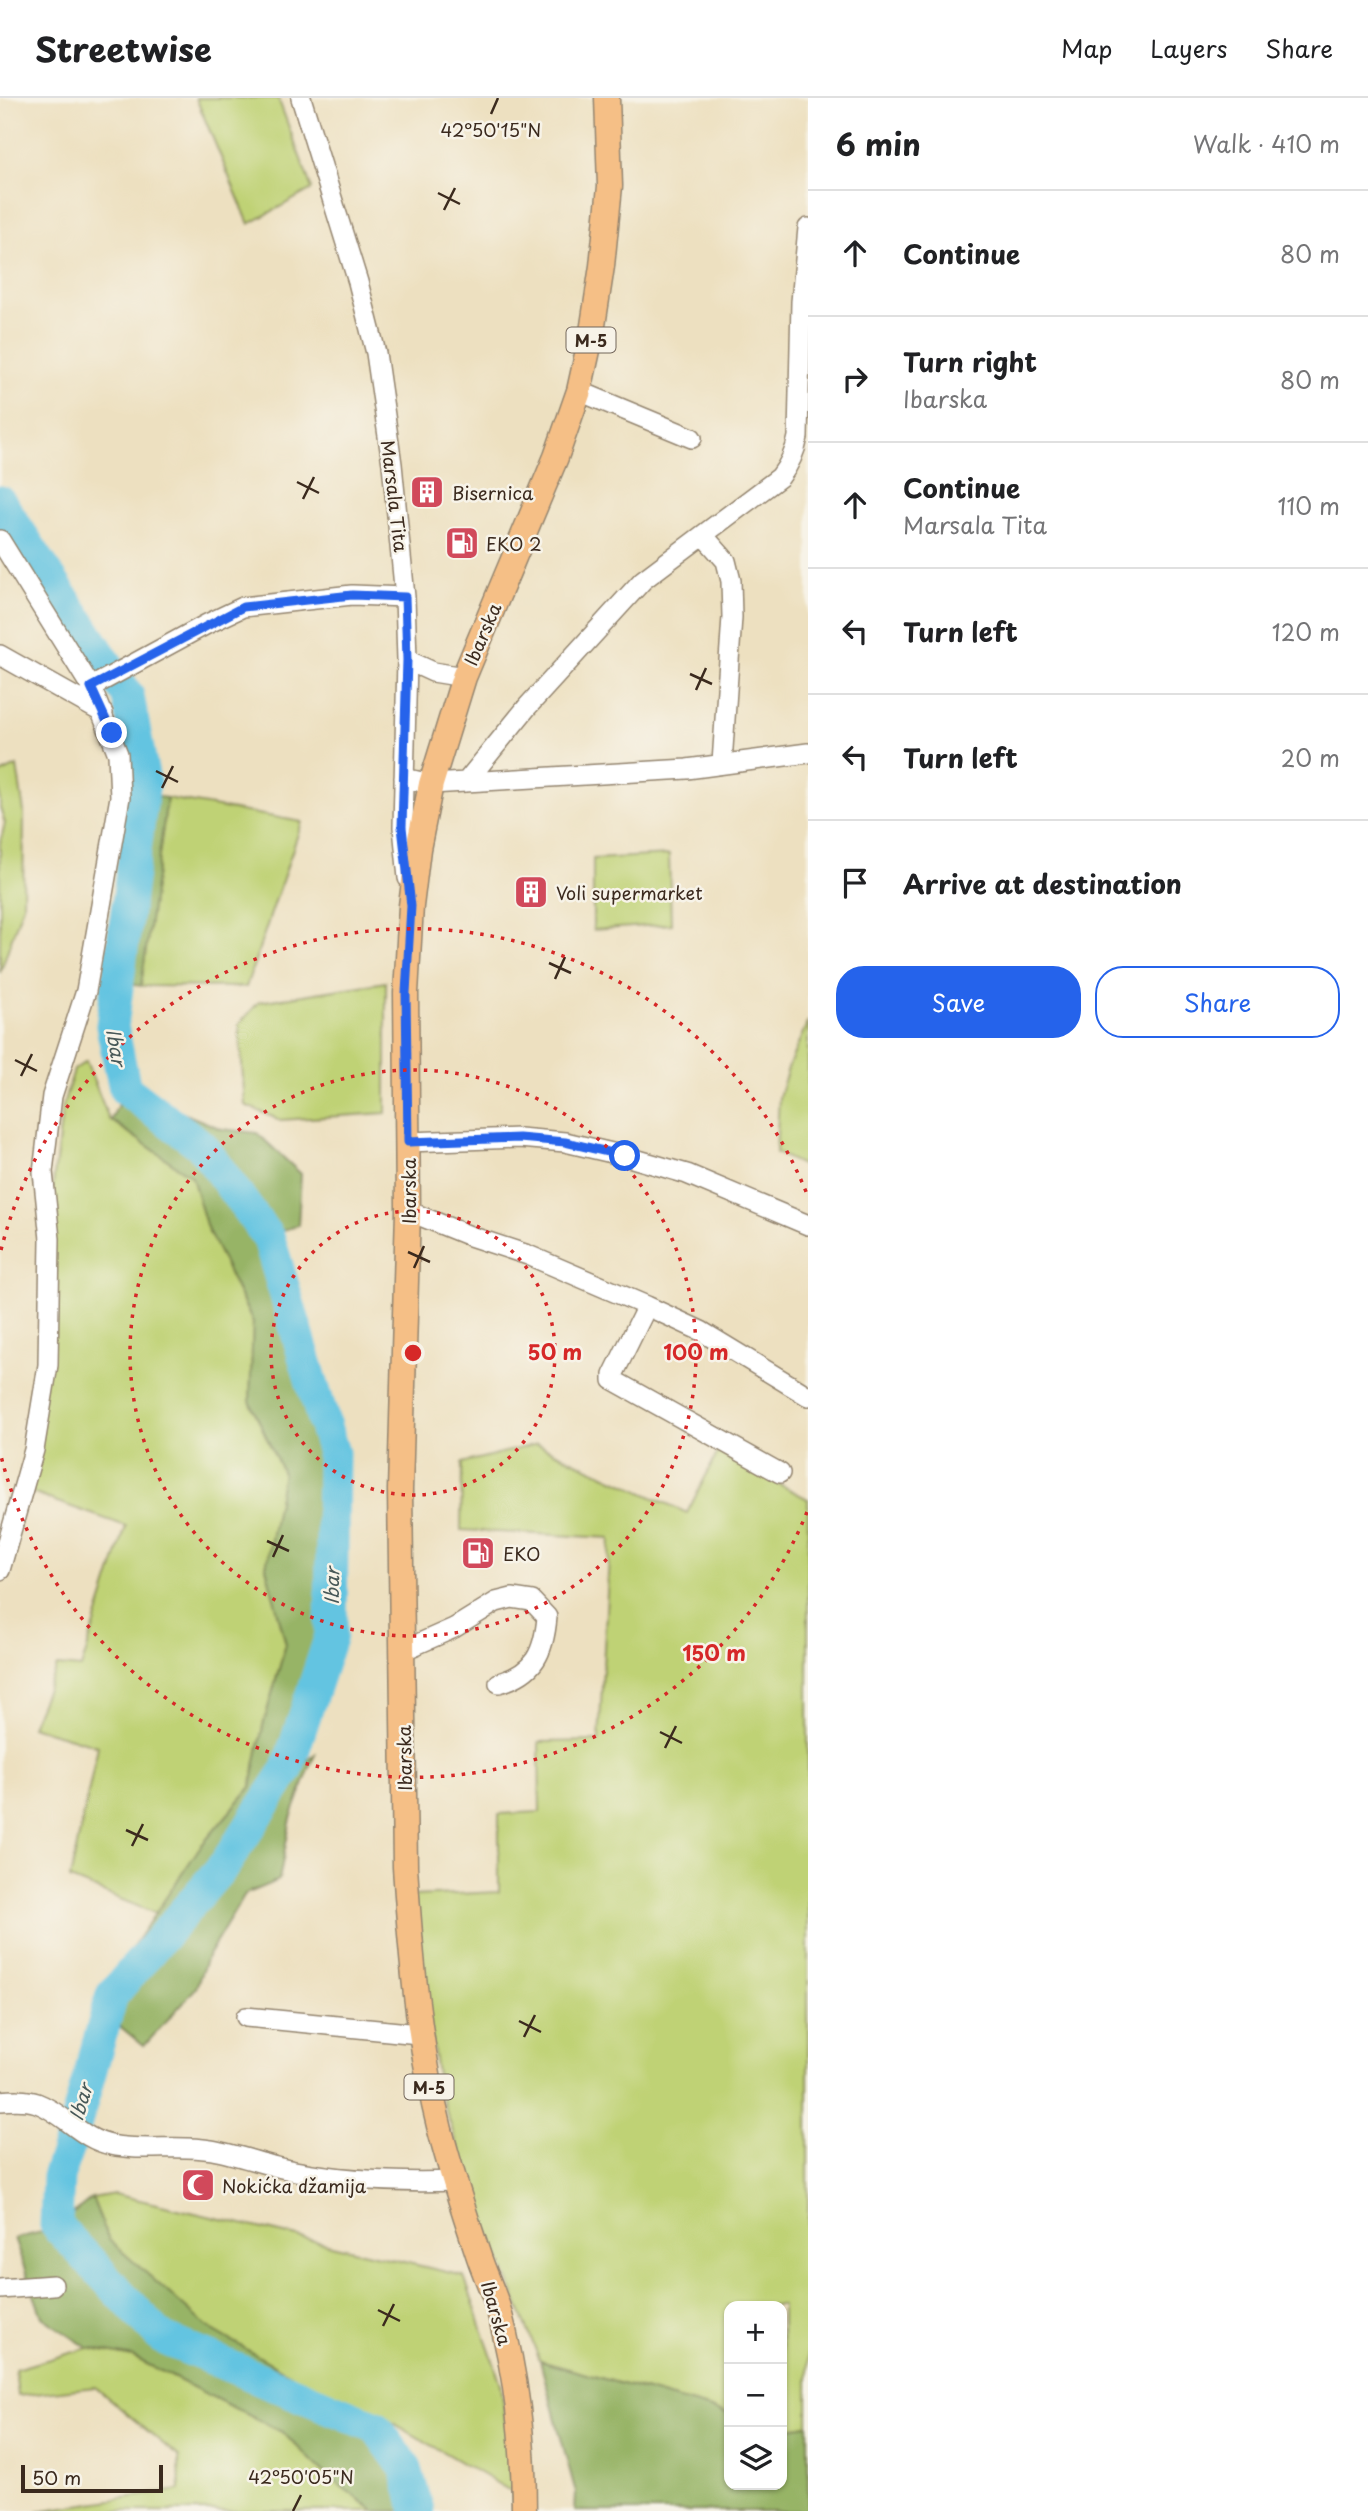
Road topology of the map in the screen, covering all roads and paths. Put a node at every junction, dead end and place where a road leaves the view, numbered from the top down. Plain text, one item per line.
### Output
1 (301, 98) edge
2 (607, 98) edge
3 (808, 228) edge
4 (579, 391) junction
5 (692, 438) dead end
6 (703, 535) junction
7 (0, 540) edge
8 (405, 597) junction
9 (0, 655) edge
10 (407, 660) junction
11 (464, 677) junction
12 (100, 683) junction
13 (103, 713) junction
14 (808, 753) edge
15 (722, 764) junction
16 (404, 778) junction
17 (466, 782) junction
18 (431, 784) junction
19 (411, 906) junction
20 (408, 1142) junction
21 (408, 1211) junction
22 (808, 1226) edge
23 (648, 1306) junction
24 (808, 1396) edge
25 (780, 1473) dead end
26 (0, 1570) edge
27 (402, 1651) junction
28 (499, 1683) dead end
29 (246, 2017) dead end
30 (419, 2035) junction
31 (0, 2101) edge
32 (455, 2181) junction
33 (53, 2285) dead end
34 (0, 2289) edge
35 (524, 2511) edge

1 - 8 street, Marsala Tita
2 - 4 main road, Ibarska / M-5
3 - 6 street
4 - 5 street
4 - 11 main road, Ibarska / M-5
6 - 15 street
6 - 17 street
7 - 12 street
8 - 10 street, Marsala Tita
8 - 12 street
9 - 13 street
10 - 11 street
10 - 16 street, Marsala Tita
11 - 18 main road, Ibarska / M-5
12 - 13 street
13 - 26 street
14 - 15 street
15 - 17 street
16 - 18 street
16 - 19 street, Marsala Tita
17 - 18 street
18 - 19 main road, Ibarska / M-5
19 - 20 main road, Ibarska / M-5
20 - 21 main road, Ibarska / M-5
20 - 22 street
21 - 23 street
21 - 27 main road, Ibarska / M-5
23 - 24 street
23 - 25 street
27 - 28 street
27 - 30 main road, Ibarska / M-5
29 - 30 street
30 - 32 main road, Ibarska / M-5
31 - 32 street
32 - 35 main road, Ibarska / M-5
33 - 34 street

